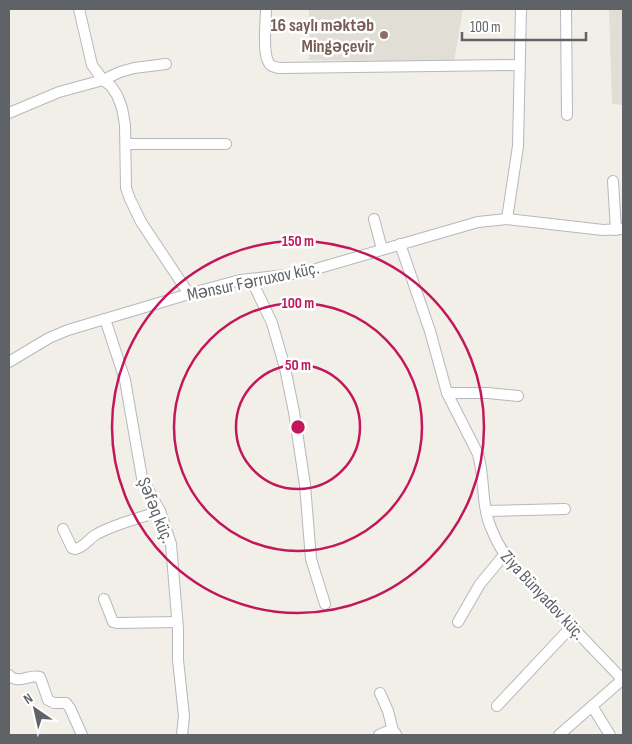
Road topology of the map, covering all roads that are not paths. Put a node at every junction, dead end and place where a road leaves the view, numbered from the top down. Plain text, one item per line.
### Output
1 (79, 9) edge
2 (266, 9) edge
3 (521, 9) edge
4 (566, 9) edge
5 (166, 64) dead end
6 (519, 65) junction
7 (103, 80) junction
8 (9, 113) edge
9 (568, 115) dead end
10 (126, 144) junction
11 (226, 144) dead end
12 (613, 181) dead end
13 (374, 219) dead end
14 (506, 219) junction
15 (620, 230) edge
16 (400, 244) junction
17 (382, 248) junction
18 (251, 279) junction
19 (189, 294) junction
20 (105, 319) junction
21 (9, 362) edge
22 (447, 393) junction
23 (518, 396) dead end
24 (565, 509) dead end
25 (160, 511) junction
26 (486, 511) junction
27 (63, 529) dead end
28 (504, 554) junction
29 (104, 599) dead end
30 (325, 604) dead end
31 (177, 622) junction
32 (458, 622) dead end
33 (572, 626) junction
34 (9, 675) edge
35 (623, 679) edge
36 (380, 692) dead end
37 (497, 706) dead end
38 (592, 706) junction
39 (395, 733) edge
40 (82, 735) edge
41 (182, 735) edge
42 (379, 735) edge
43 (559, 735) edge
44 (610, 735) edge

1 - 7 street
2 - 6 street
3 - 6 street
4 - 9 street
5 - 7 street
6 - 14 street
7 - 8 street
7 - 10 street
10 - 11 street
10 - 19 street
12 - 15 street
13 - 17 street
14 - 15 street, Mənsur Fərruxov küç.
14 - 16 street, Mənsur Fərruxov küç.
16 - 17 street, Mənsur Fərruxov küç.
16 - 22 street, Ziya Bünyadov küç.
17 - 18 street, Mənsur Fərruxov küç.
18 - 19 street, Mənsur Fərruxov küç.
18 - 30 street
19 - 20 street, Mənsur Fərruxov küç.
20 - 21 street, Mənsur Fərruxov küç.
20 - 25 street, Şəfəq küç.
22 - 23 street
22 - 26 street, Ziya Bünyadov küç.
24 - 26 street
25 - 27 street
25 - 31 street, Şəfəq küç.
26 - 28 street, Ziya Bünyadov küç.
28 - 32 street
28 - 33 street, Ziya Bünyadov küç.
29 - 31 street
31 - 41 street, Şəfəq küç.
33 - 35 street, Ziya Bünyadov küç.
33 - 37 street
34 - 40 street
35 - 38 street
36 - 39 street
38 - 43 street
38 - 44 street
39 - 42 street

